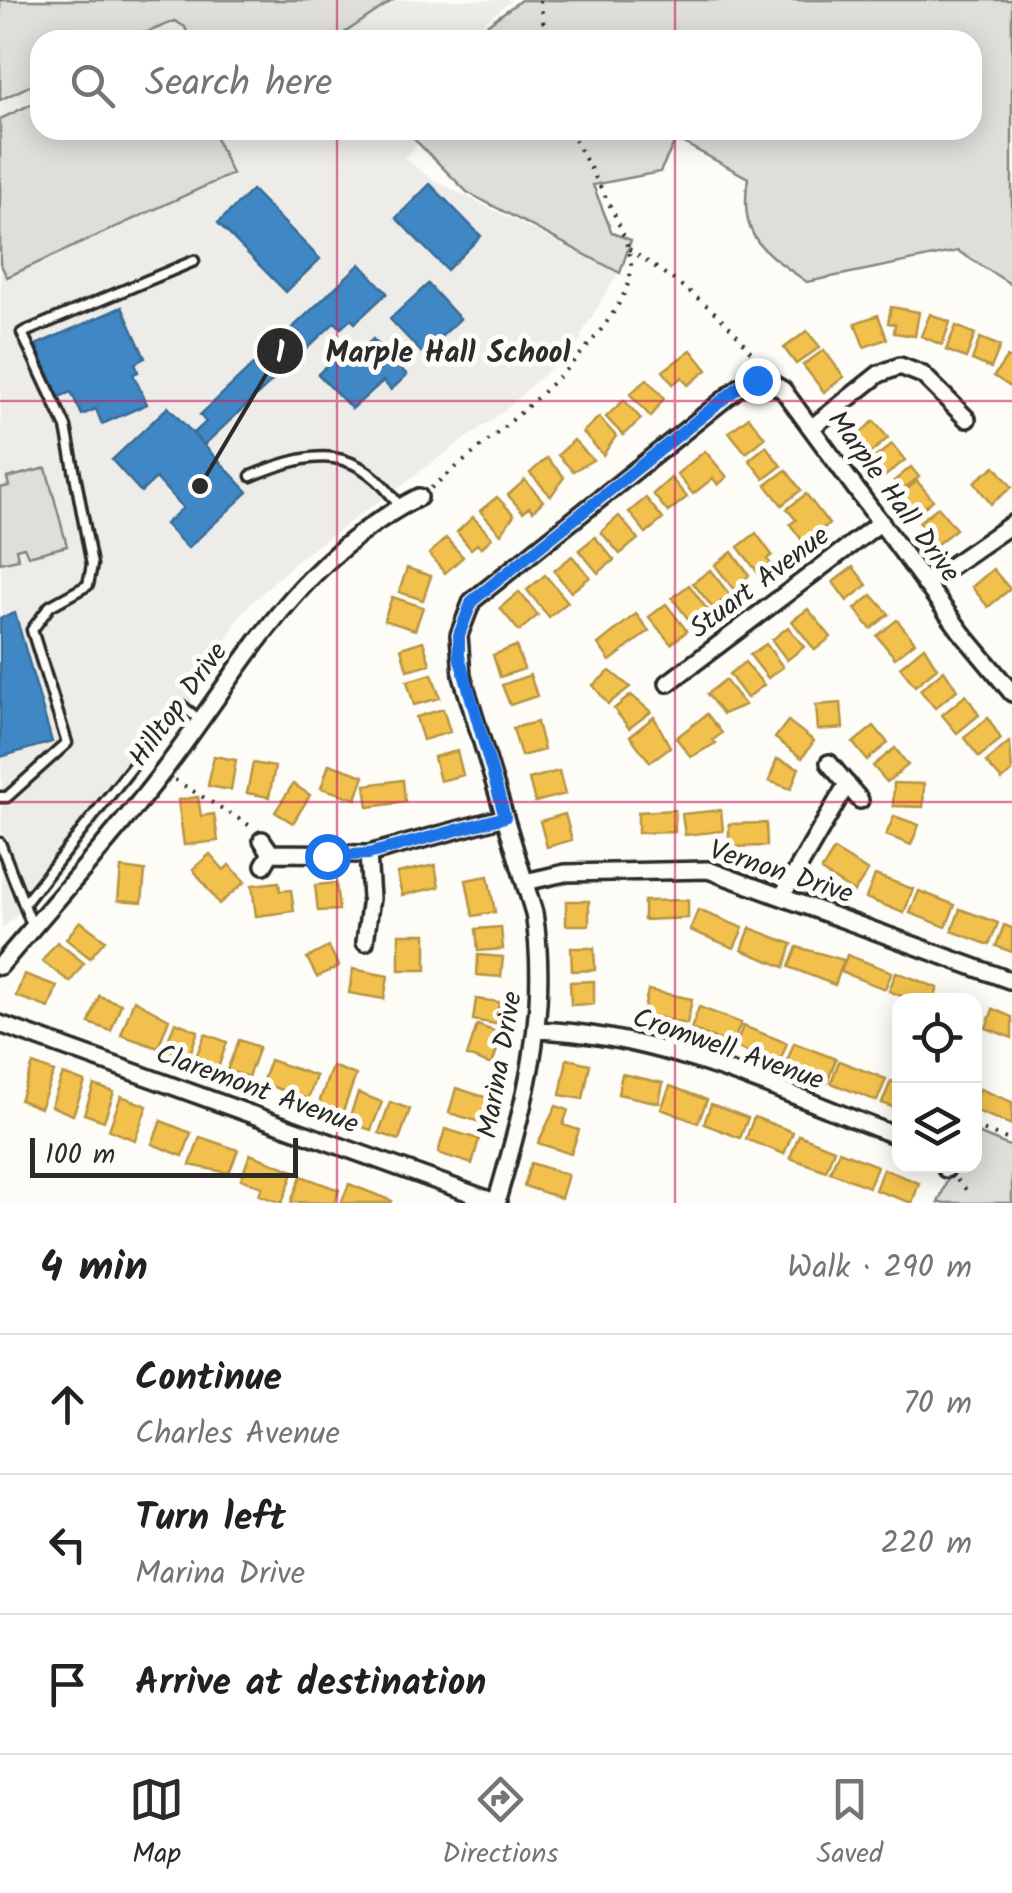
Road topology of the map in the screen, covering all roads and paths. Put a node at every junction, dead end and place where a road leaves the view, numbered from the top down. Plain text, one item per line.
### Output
1 (540, 0) edge
2 (544, 30) edge
3 (575, 140) edge
4 (629, 250) junction
5 (194, 260) dead end
6 (768, 381) junction
7 (958, 418) dead end
8 (811, 428) junction
9 (251, 476) dead end
10 (419, 498) joint
11 (400, 507) junction
12 (881, 522) junction
13 (1012, 524) edge
14 (925, 584) junction
15 (668, 683) dead end
16 (1012, 693) edge
17 (201, 721) junction
18 (830, 763) dead end
19 (162, 773) junction
20 (848, 784) junction
21 (0, 797) edge
22 (860, 800) dead end
23 (505, 817) junction
24 (0, 843) edge
25 (266, 853) joint
26 (368, 854) junction
27 (526, 882) junction
28 (782, 896) junction
29 (24, 904) junction
30 (32, 925) junction
31 (365, 942) dead end
32 (0, 966) edge
33 (1012, 981) edge
34 (0, 1024) edge
35 (536, 1030) junction
36 (982, 1130) edge
37 (892, 1133) edge
38 (1012, 1141) edge
39 (497, 1203) edge

1 - 2 path
3 - 4 path
4 - 6 path
4 - 10 path
5 - 21 lane
6 - 8 street, Marple Hall Drive
6 - 23 street, Marina Drive
7 - 8 street
8 - 12 street, Marple Hall Drive
9 - 11 lane
10 - 11 street, Hilltop Drive
11 - 17 street, Hilltop Drive
12 - 14 street, Marple Hall Drive
12 - 15 street, Stuart Avenue
13 - 14 street
14 - 16 street, Marple Hall Drive
17 - 19 street, Hilltop Drive
17 - 29 lane
18 - 20 street
19 - 25 path
19 - 30 street, Hilltop Drive
20 - 22 street
20 - 28 street
23 - 26 street
23 - 27 street, Marina Drive
24 - 29 lane
25 - 26 street
26 - 31 street
27 - 28 street, Vernon Drive
27 - 35 street, Marina Drive
28 - 33 street, Vernon Drive
29 - 30 lane
30 - 32 street, Hilltop Drive
34 - 39 street, Claremont Avenue
35 - 37 street, Cromwell Avenue
35 - 39 street, Marina Drive
36 - 38 path

